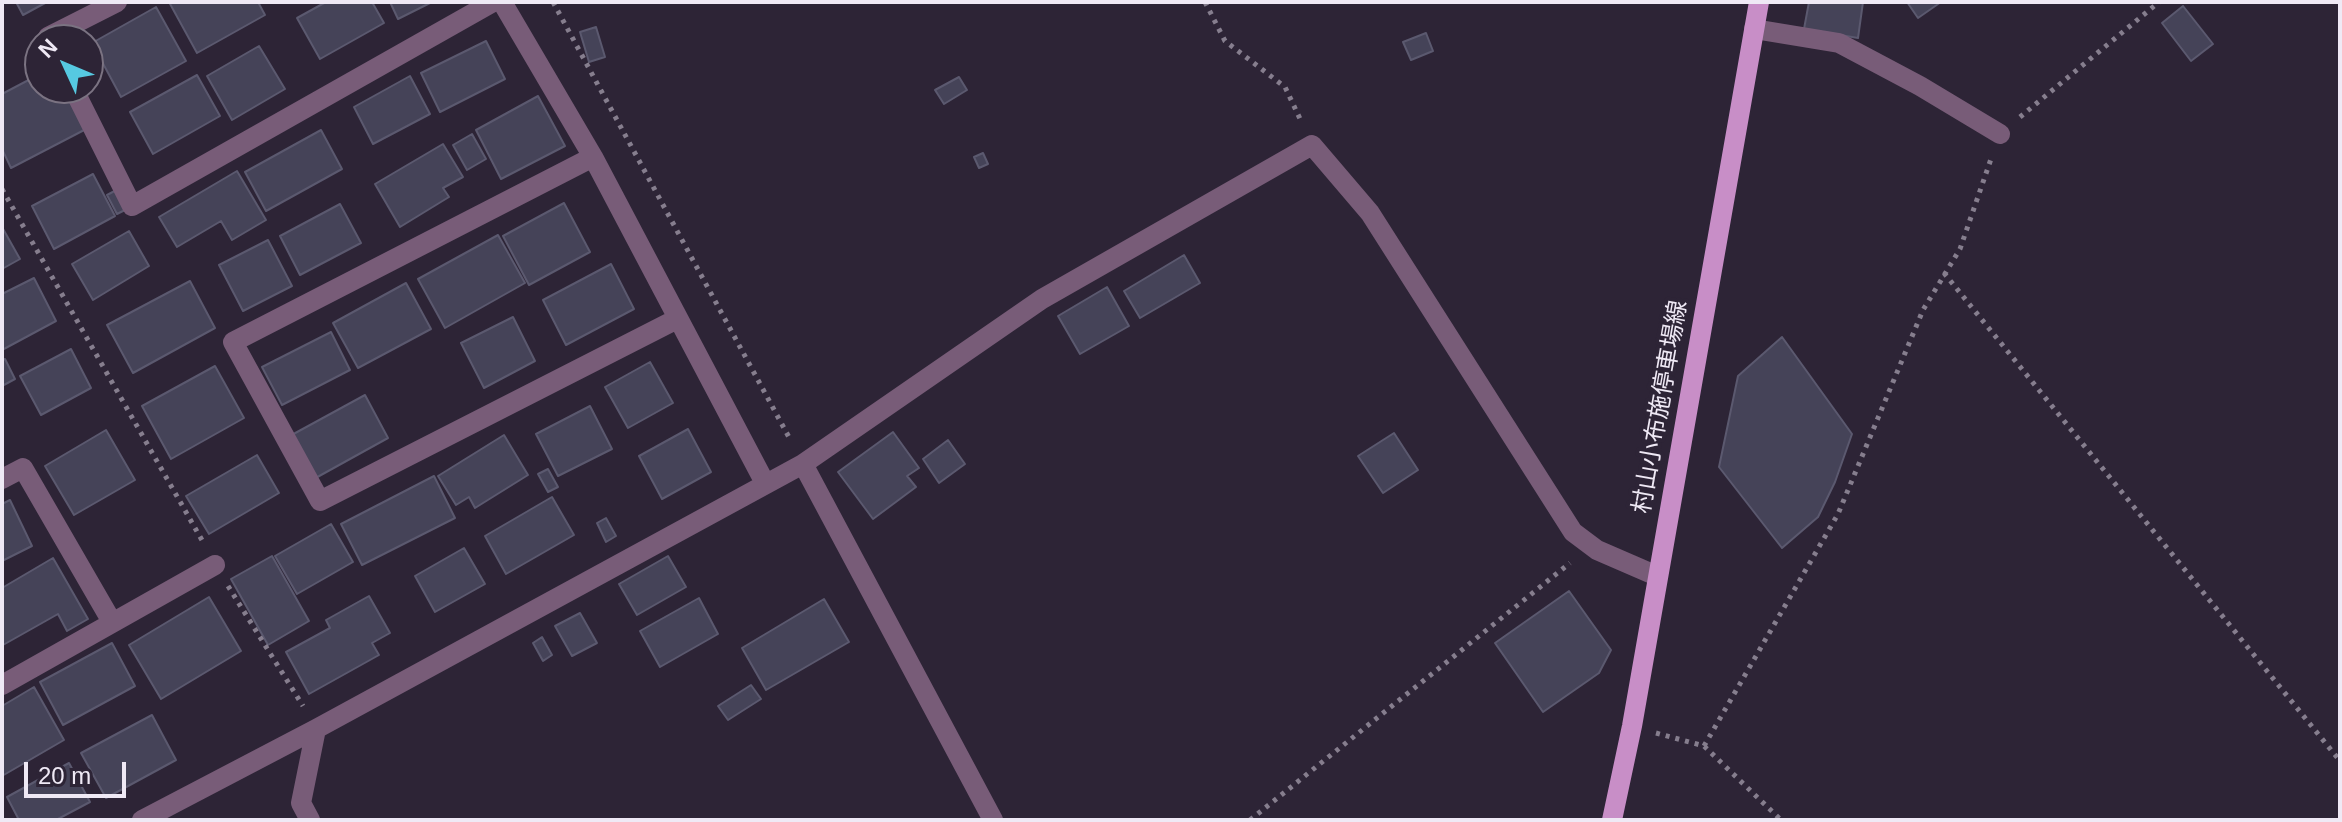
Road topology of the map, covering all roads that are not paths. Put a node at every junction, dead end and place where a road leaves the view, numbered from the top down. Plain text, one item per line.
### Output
1 (117, 2) edge
2 (493, 2) edge
3 (502, 2) edge
4 (1759, 2) edge
5 (74, 24) edge
6 (1754, 29) junction
7 (81, 104) edge
8 (2000, 134) road end
9 (593, 157) junction
10 (677, 319) junction
11 (803, 464) junction
12 (2, 479) edge
13 (765, 483) junction
14 (215, 565) road end
15 (1657, 576) junction
16 (112, 622) junction
17 (2, 685) edge
18 (316, 729) junction
19 (142, 820) edge
20 (310, 820) edge
21 (993, 820) edge
22 (1612, 820) edge

1 - 5 street
2 - 7 street
3 - 9 street
4 - 6 main road, 村山小布施停車場線
6 - 8 street
6 - 15 main road, 村山小布施停車場線
9 - 10 street
9 - 10 street
10 - 13 street
11 - 13 street
11 - 15 street
11 - 21 street
12 - 16 street
13 - 18 street
14 - 16 street
15 - 22 main road, 村山小布施停車場線
16 - 17 street
18 - 19 street
18 - 20 street

